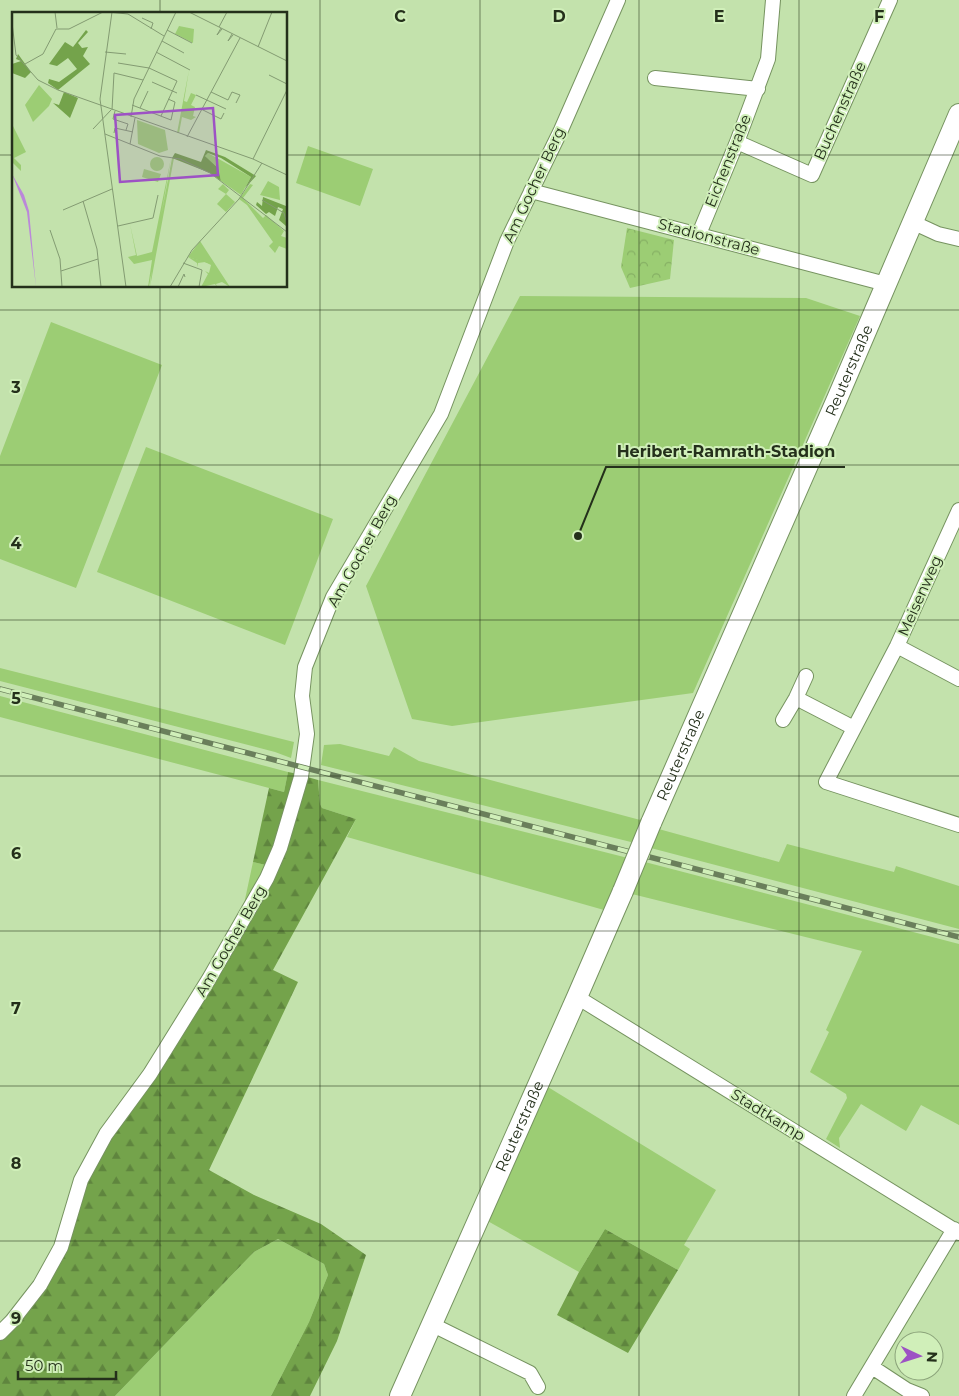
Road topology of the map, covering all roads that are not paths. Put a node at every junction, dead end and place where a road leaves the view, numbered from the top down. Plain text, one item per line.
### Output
1 (618, 0) edge
2 (773, 0) edge
3 (890, 0) edge
4 (655, 78) dead end
5 (758, 88) junction
6 (959, 114) edge
7 (737, 142) junction
8 (531, 191) junction
9 (912, 222) junction
10 (699, 234) junction
11 (959, 238) edge
12 (886, 284) junction
13 (959, 510) edge
14 (897, 646) junction
15 (806, 676) dead end
16 (959, 679) edge
17 (796, 698) junction
18 (783, 720) dead end
19 (854, 728) junction
20 (959, 825) edge
21 (577, 997) junction
22 (956, 1231) edge
23 (433, 1325) junction
24 (0, 1333) edge
25 (872, 1367) junction
26 (538, 1387) dead end
27 (400, 1396) edge
28 (854, 1396) edge
29 (922, 1396) edge

1 - 8 street, Am Gocher Berg
2 - 5 street, Eichenstraße
3 - 7 street, Buchenstraße
4 - 5 street
5 - 7 street, Eichenstraße
6 - 9 street, Reuterstraße
7 - 10 street, Eichenstraße
8 - 10 street, Stadionstraße
8 - 24 street, Am Gocher Berg
9 - 11 street
9 - 12 street, Reuterstraße
10 - 12 street, Stadionstraße
12 - 21 street, Reuterstraße, bridge
13 - 14 street, Meisenweg
14 - 16 street, Meisenweg
14 - 19 street
15 - 17 street
17 - 18 street
17 - 19 street
19 - 20 street
21 - 22 street, Stadtkamp
21 - 23 street, Reuterstraße
22 - 25 street
23 - 26 street
23 - 27 street, Reuterstraße
25 - 28 street
25 - 29 street

